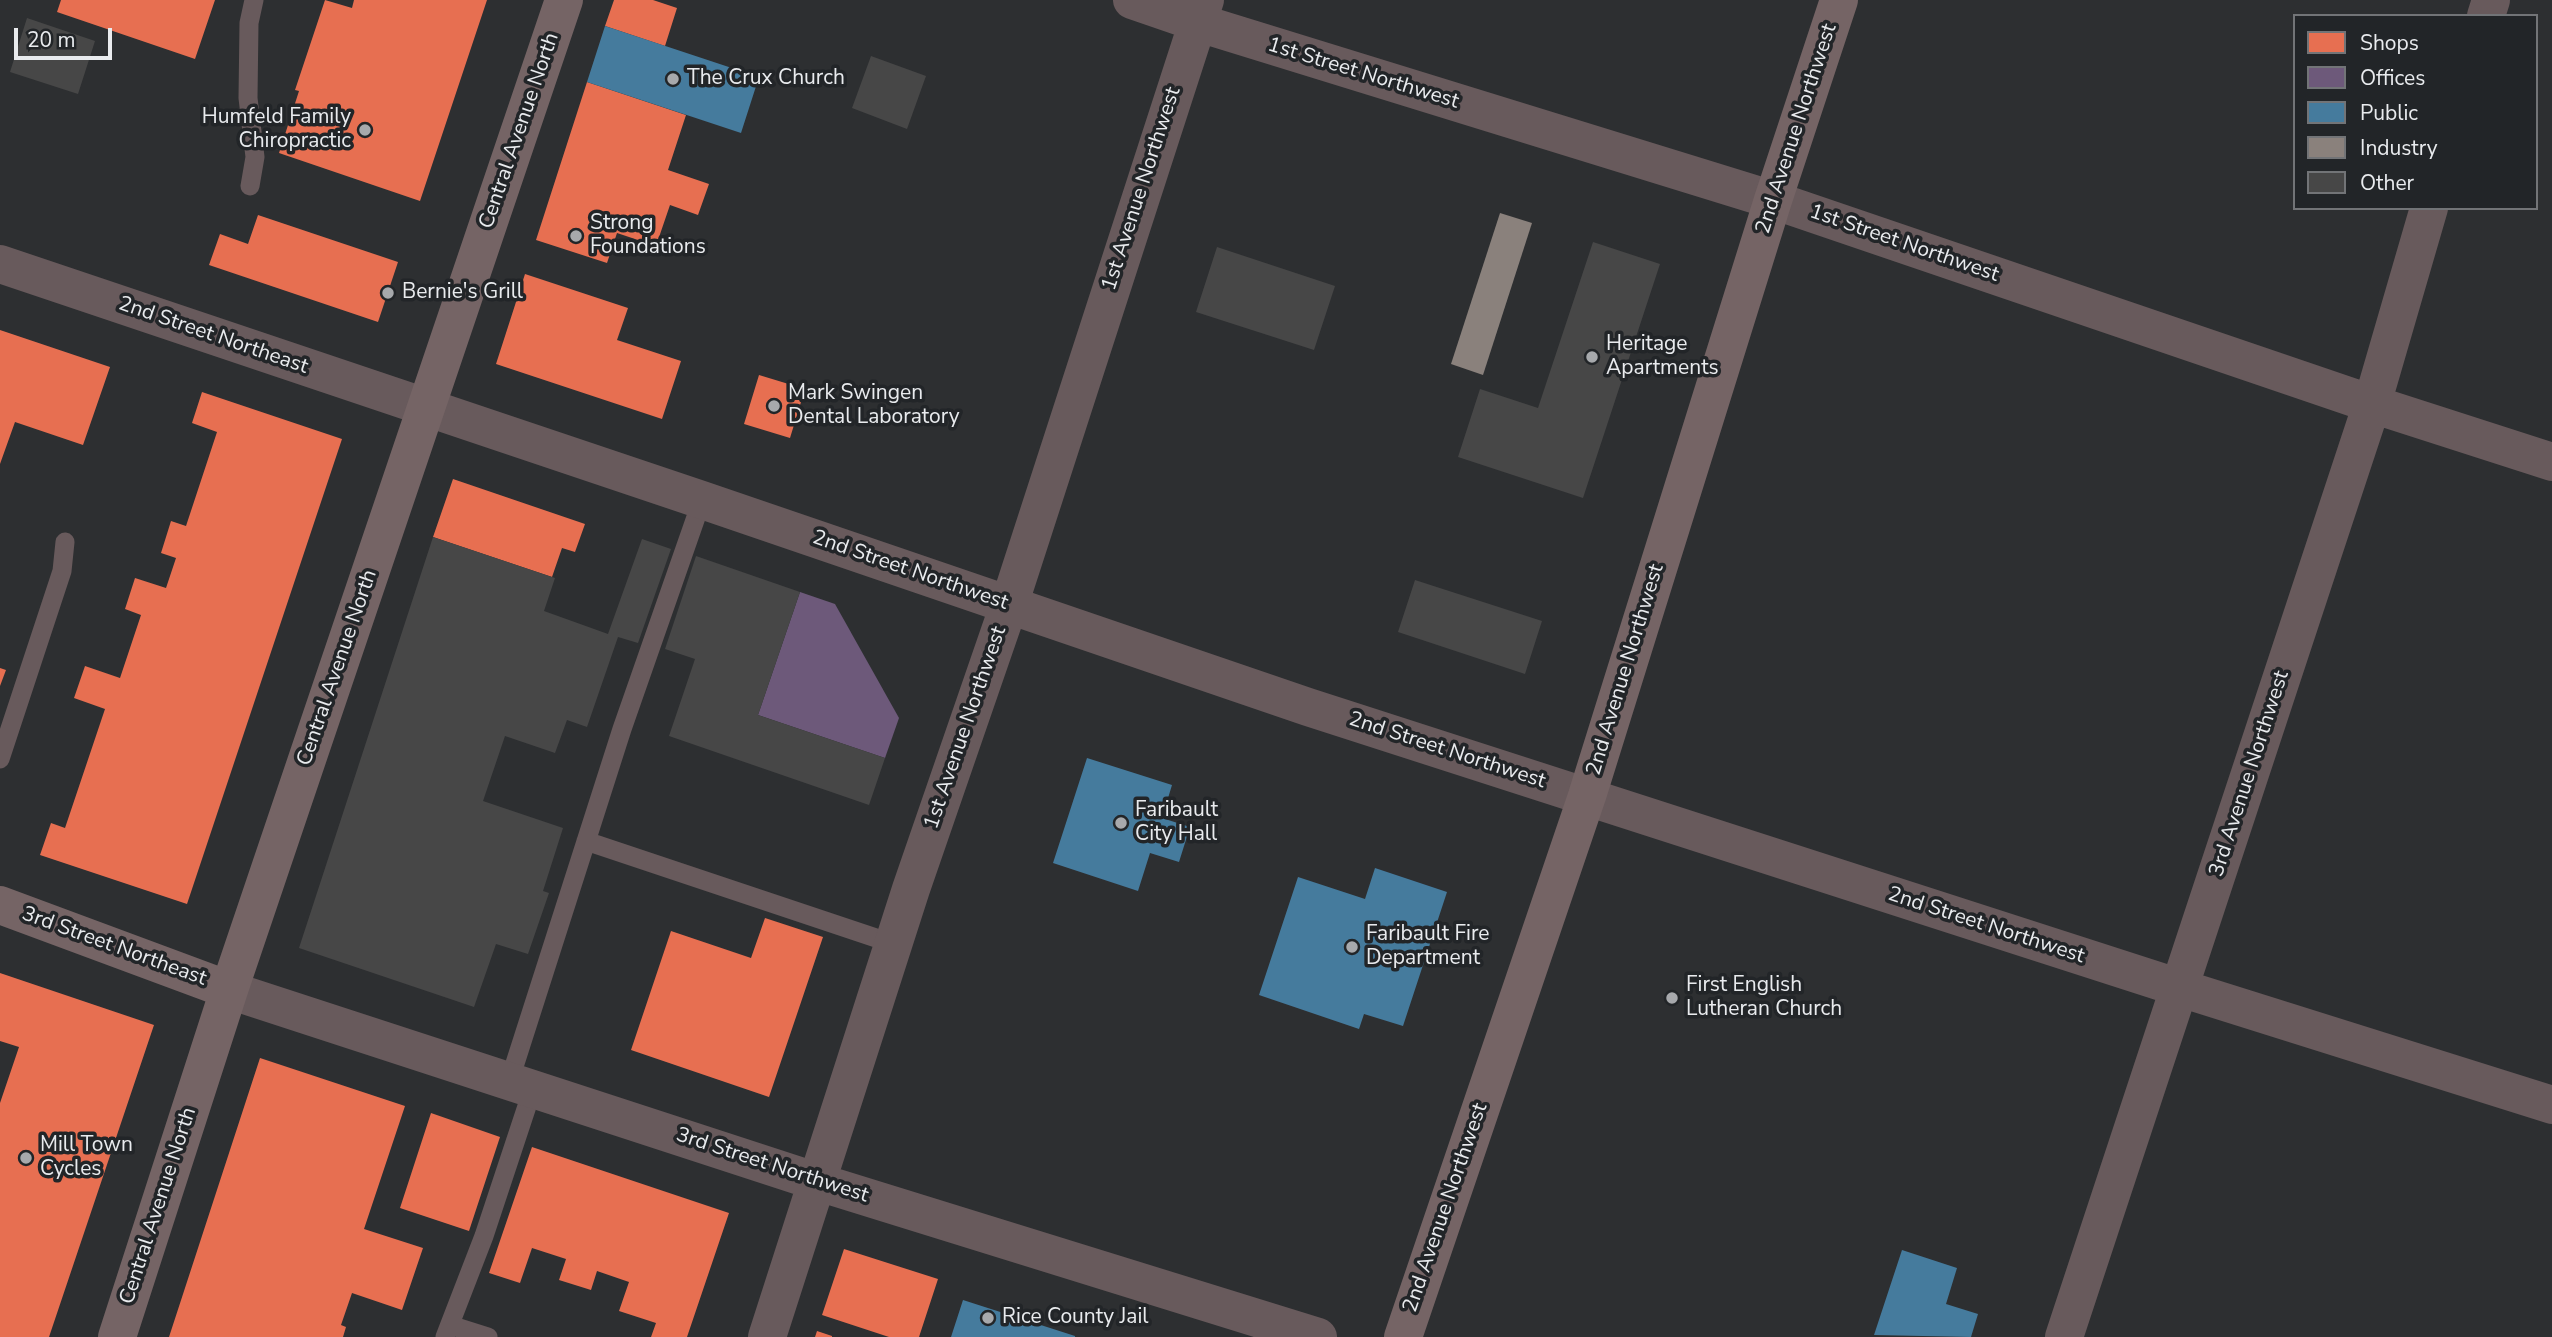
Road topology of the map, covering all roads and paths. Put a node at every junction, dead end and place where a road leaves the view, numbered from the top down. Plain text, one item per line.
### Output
1 (254, 0) edge
2 (564, 0) edge
3 (1132, 0) edge
4 (1839, 0) edge
5 (1200, 11) edge
6 (250, 186) dead end
7 (1773, 200) junction
8 (2428, 210) edge
9 (0, 264) edge
10 (2372, 404) junction
11 (427, 408) junction
12 (2552, 462) edge
13 (702, 500) junction
14 (65, 542) dead end
15 (1009, 605) junction
16 (0, 759) edge
17 (1587, 796) junction
18 (586, 841) junction
19 (0, 905) edge
20 (894, 944) junction
21 (2180, 988) junction
22 (229, 990) junction
23 (521, 1084) junction
24 (2552, 1105) edge
25 (818, 1182) junction
26 (448, 1331) edge
27 (117, 1337) edge
28 (488, 1337) edge
29 (767, 1337) edge
30 (1318, 1337) edge
31 (1403, 1337) edge
32 (2064, 1337) edge

1 - 6 lane
2 - 11 street, Central Avenue North
3 - 5 street, 1st Street Northwest
4 - 7 street, 2nd Avenue Northwest
5 - 7 street, 1st Street Northwest
5 - 15 street, 1st Avenue Northwest
7 - 10 street, 1st Street Northwest
7 - 17 street, 2nd Avenue Northwest
8 - 10 street, 3rd Avenue Northwest
9 - 11 street, 2nd Street Northeast
10 - 12 street, 1st Street Northwest
10 - 21 street, 3rd Avenue Northwest
11 - 13 street, 2nd Street Northwest
11 - 22 street, Central Avenue North
13 - 15 street, 2nd Street Northwest
13 - 18 lane
14 - 16 lane
15 - 17 street, 2nd Street Northwest
15 - 20 street, 1st Avenue Northwest
17 - 21 street, 2nd Street Northwest
17 - 31 street, 2nd Avenue Northwest
18 - 20 lane
18 - 23 lane
19 - 22 street, 3rd Street Northeast
20 - 25 street, 1st Avenue Northwest
21 - 24 street, 2nd Street Northwest
21 - 32 street, 3rd Avenue Northwest
22 - 23 street, 3rd Street Northwest
22 - 27 street, Central Avenue North
23 - 25 street, 3rd Street Northwest
23 - 26 lane
25 - 29 street, 1st Avenue Northwest
25 - 30 street, 3rd Street Northwest
26 - 28 lane

